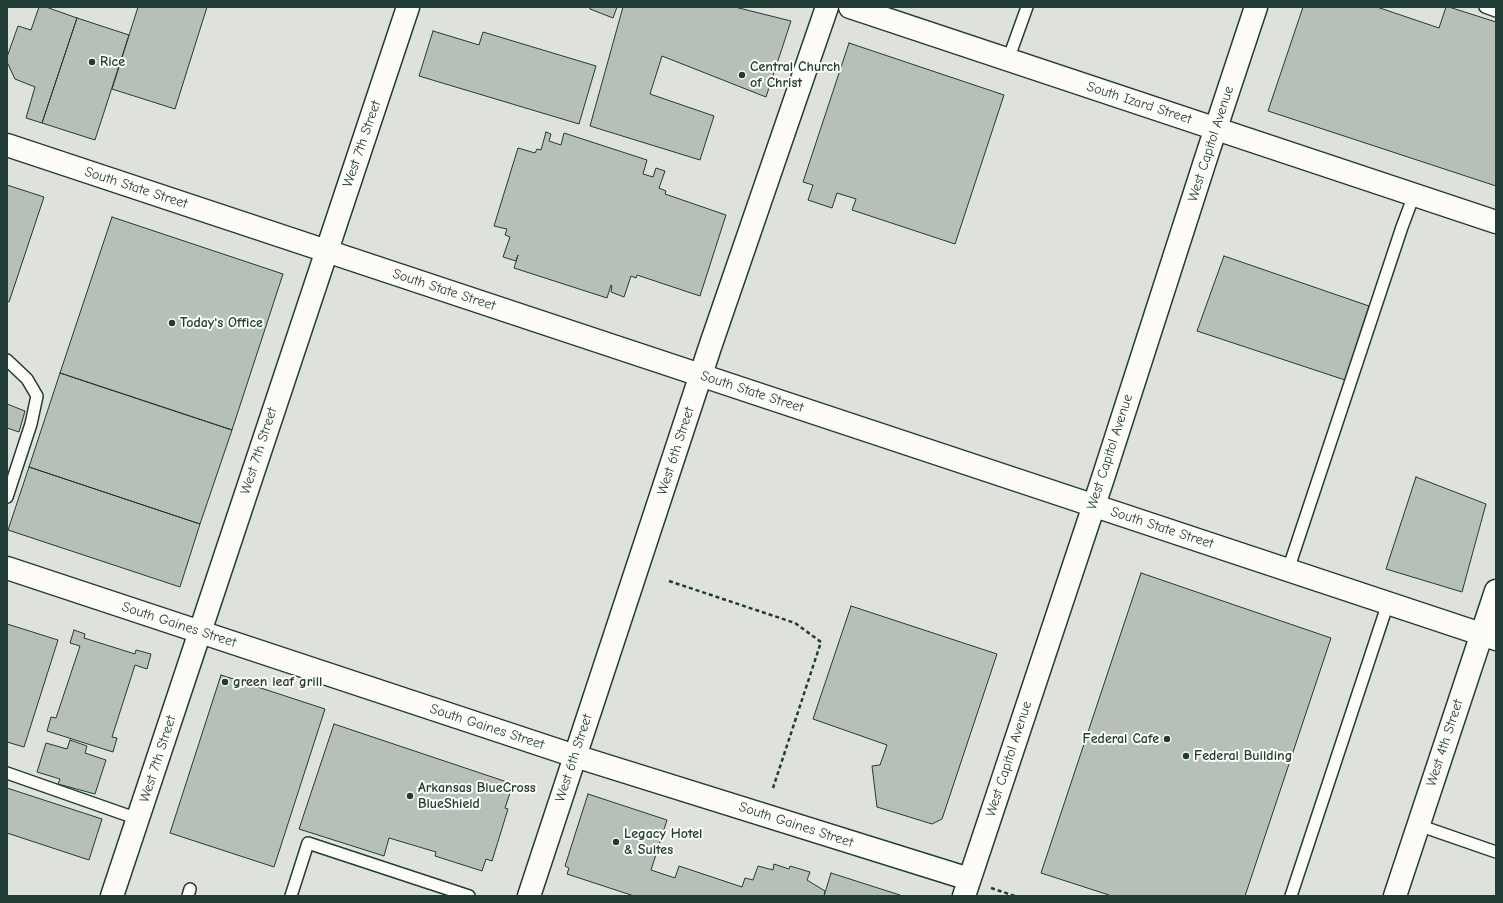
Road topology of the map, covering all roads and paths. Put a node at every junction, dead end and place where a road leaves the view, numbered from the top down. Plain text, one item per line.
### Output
1 (408, 7) edge
2 (827, 7) edge
3 (850, 7) edge
4 (1027, 7) edge
5 (1256, 7) edge
6 (1485, 7) edge
7 (1496, 11) edge
8 (1008, 60) junction
9 (1215, 129) junction
10 (7, 145) edge
11 (1414, 196) junction
12 (1496, 222) edge
13 (326, 251) junction
14 (7, 360) edge
15 (701, 375) junction
16 (7, 497) edge
17 (1093, 505) junction
18 (7, 568) edge
19 (1288, 570) junction
20 (669, 581) dead end
21 (1496, 591) edge
22 (1388, 603) junction
23 (200, 632) junction
24 (1489, 637) edge
25 (575, 756) junction
26 (7, 774) edge
27 (772, 788) dead end
28 (138, 819) junction
29 (1418, 825) junction
30 (1496, 852) edge
31 (966, 888) edge
32 (112, 896) edge
33 (291, 896) edge
34 (468, 896) edge
35 (529, 896) edge
36 (1291, 896) edge
37 (1395, 896) edge

1 - 13 street, West 7th Street
2 - 15 street, West 6th Street
3 - 8 street, South Izard Street
4 - 8 lane
5 - 9 street, West Capitol Avenue
6 - 7 lane
8 - 9 street, South Izard Street
9 - 11 street, South Izard Street
9 - 17 street, West Capitol Avenue
10 - 13 street, South State Street
11 - 12 street, South Izard Street
11 - 19 lane
13 - 15 street, South State Street
13 - 23 street, West 7th Street
14 - 16 lane
15 - 17 street, South State Street
15 - 25 street, West 6th Street
17 - 19 street, South State Street
17 - 31 street, West Capitol Avenue
18 - 23 street, South Gaines Street
19 - 22 street, South State Street
20 - 27 path
21 - 24 street, West 4th Street
22 - 24 street, South State Street
22 - 36 lane
23 - 25 street, South Gaines Street
23 - 28 street, West 7th Street
24 - 29 street, West 4th Street
25 - 31 street, South Gaines Street
25 - 35 street, West 6th Street
26 - 28 lane
28 - 32 street, West 7th Street
29 - 30 lane
29 - 37 street, West 4th Street
33 - 34 lane

